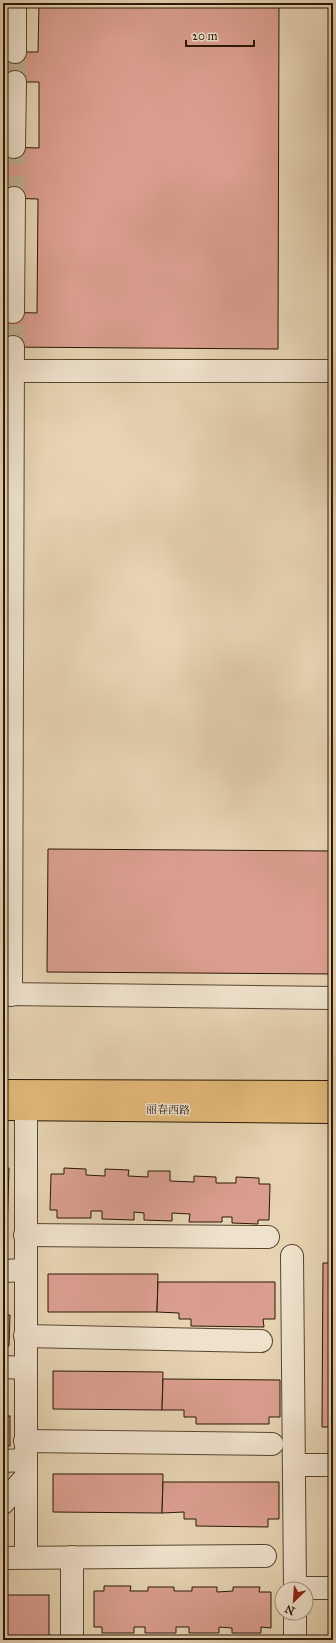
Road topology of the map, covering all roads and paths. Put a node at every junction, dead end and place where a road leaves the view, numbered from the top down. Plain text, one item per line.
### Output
1 (15, 3) edge
2 (15, 52) tunnel mouth
3 (15, 82) tunnel mouth
4 (9, 108) edge
5 (14, 147) tunnel mouth
6 (14, 198) tunnel mouth
7 (13, 312) tunnel mouth
8 (13, 347) tunnel mouth
9 (8, 371) edge
10 (333, 371) edge
11 (7, 995) edge
12 (333, 998) edge
13 (3, 1091) edge
14 (333, 1092) edge
15 (3, 1109) edge
16 (26, 1109) junction
17 (333, 1112) edge
18 (25, 1235) junction
19 (268, 1237) dead end
20 (292, 1256) dead end
21 (3, 1270) edge
22 (25, 1270) junction
23 (25, 1336) junction
24 (261, 1341) dead end
25 (3, 1367) edge
26 (25, 1368) junction
27 (272, 1444) dead end
28 (25, 1460) junction
29 (3, 1461) edge
30 (294, 1465) junction
31 (333, 1465) edge
32 (3, 1503) edge
33 (265, 1556) dead end
34 (26, 1557) junction
35 (72, 1557) junction
36 (3, 1558) edge
37 (295, 1581) edge
38 (314, 1588) edge
39 (333, 1588) edge
40 (295, 1621) edge
41 (72, 1640) edge
42 (295, 1640) edge

1 - 2 lane
3 - 4 lane
4 - 5 lane
6 - 7 lane
8 - 9 lane
9 - 10 lane
9 - 11 lane
11 - 12 lane
13 - 14 main road, 丽春西路
15 - 16 main road, 丽春西路
16 - 17 main road, 丽春西路
16 - 18 lane
18 - 19 lane
18 - 22 lane
20 - 30 lane
21 - 22 lane
22 - 23 lane
23 - 24 lane
23 - 26 lane
25 - 26 lane
26 - 28 lane
27 - 28 lane
28 - 29 lane
28 - 32 lane
28 - 34 lane
30 - 31 lane
30 - 37 lane
33 - 35 lane
34 - 35 lane
34 - 36 lane
35 - 41 lane
38 - 39 lane
40 - 42 lane

